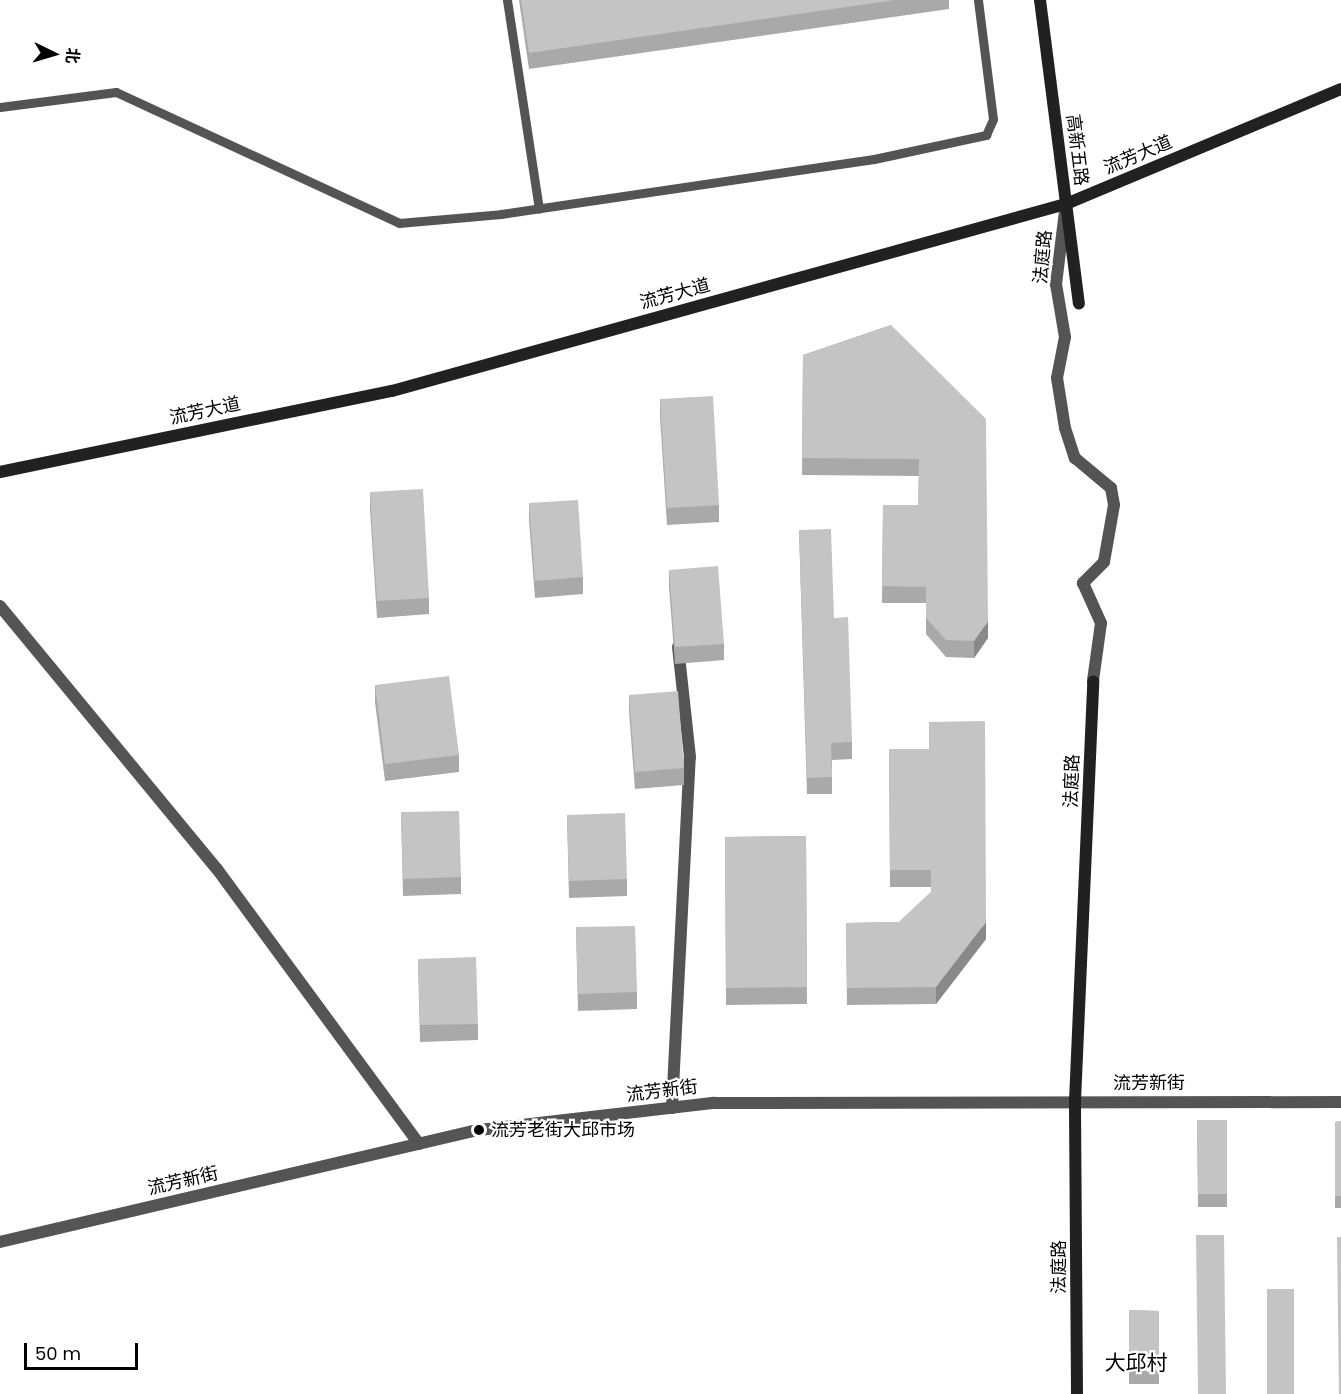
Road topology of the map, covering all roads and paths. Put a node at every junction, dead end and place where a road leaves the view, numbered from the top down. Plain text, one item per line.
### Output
1 (507, 0) edge
2 (978, 0) edge
3 (1040, 0) edge
4 (1341, 89) edge
5 (0, 107) edge
6 (1066, 204) junction
7 (539, 209) junction
8 (1079, 304) dead end
9 (0, 472) edge
10 (0, 606) edge
11 (676, 634) edge
12 (1093, 681) joint
13 (1075, 1101) junction
14 (1341, 1102) edge
15 (672, 1108) junction
16 (419, 1144) junction
17 (0, 1242) edge
18 (1077, 1394) edge

1 - 7 lane
2 - 7 lane
3 - 6 main road, 高新五路
4 - 6 main road, 流芳大道
5 - 7 lane
6 - 8 main road, 高新五路
6 - 9 main road, 流芳大道
6 - 12 street, 法庭路
10 - 16 street
11 - 15 street
12 - 13 main road, 法庭路
13 - 14 street, 流芳新街
13 - 15 street, 流芳新街
13 - 18 main road, 法庭路
15 - 16 street, 流芳新街
16 - 17 street, 流芳新街

